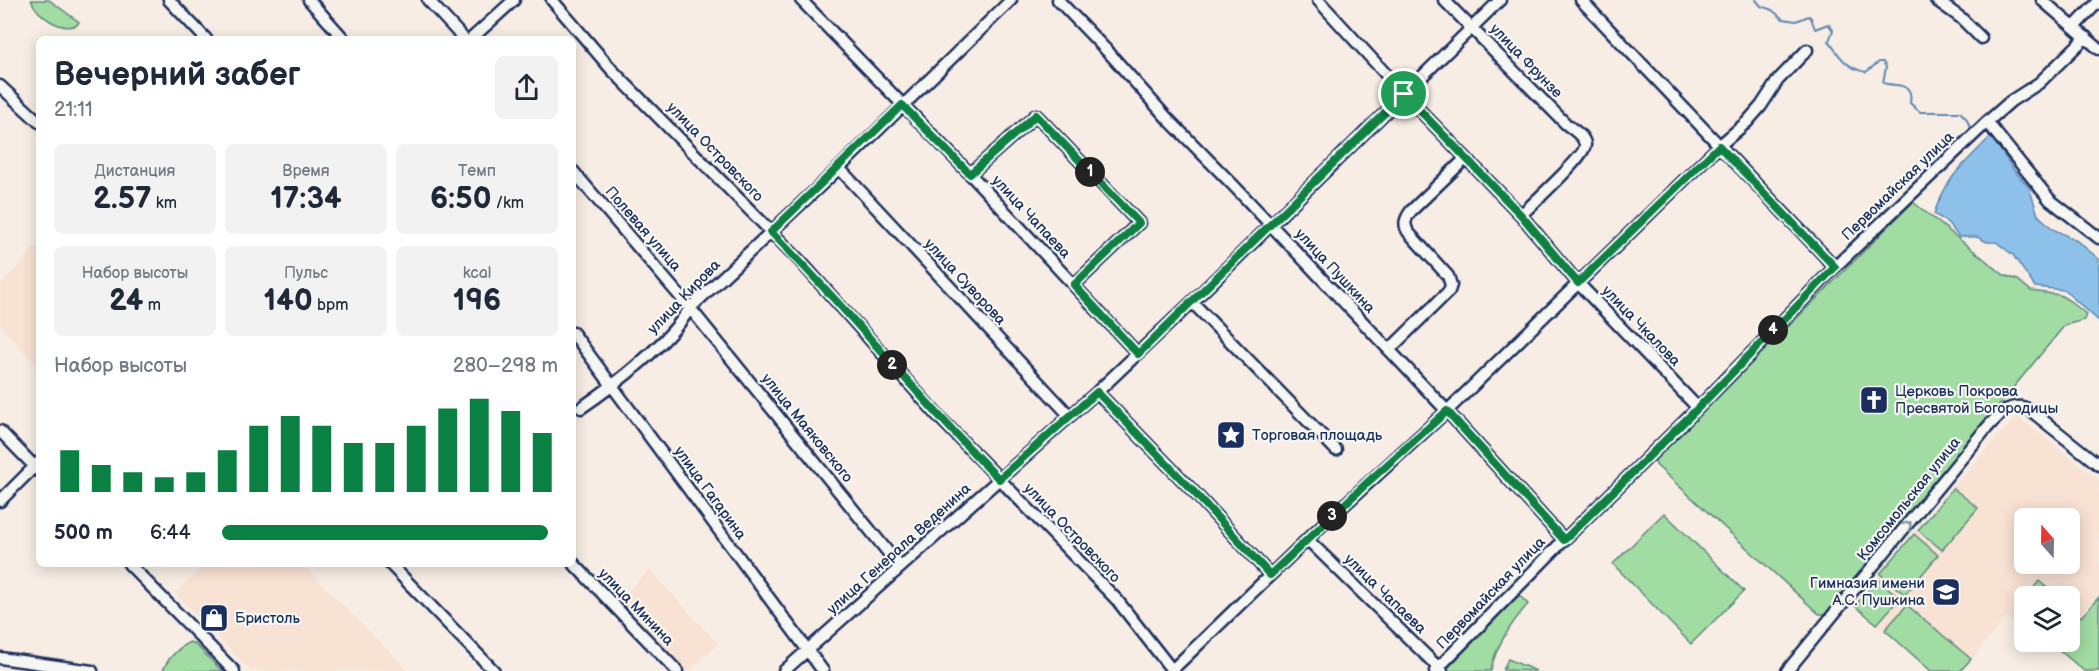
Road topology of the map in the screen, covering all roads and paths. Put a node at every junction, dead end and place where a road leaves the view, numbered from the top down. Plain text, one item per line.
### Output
1 (169, 0) edge
2 (309, 0) edge
3 (428, 0) edge
4 (514, 0) edge
5 (552, 0) edge
6 (801, 0) edge
7 (1011, 0) edge
8 (1058, 0) edge
9 (1318, 0) edge
10 (1444, 0) edge
11 (1500, 0) edge
12 (1581, 0) edge
13 (1936, 0) edge
14 (2042, 0) edge
15 (2099, 1) edge
16 (1472, 27) junction
17 (2074, 27) junction
18 (203, 36) edge
19 (342, 36) edge
20 (461, 36) edge
21 (474, 36) edge
22 (577, 37) edge
23 (2086, 37) junction
24 (1981, 38) dead end
25 (2099, 49) edge
26 (1807, 50) dead end
27 (0, 86) edge
28 (1404, 94) junction
29 (902, 105) junction
30 (36, 119) edge
31 (1987, 122) junction
32 (1719, 146) junction
33 (1466, 159) junction
34 (839, 168) junction
35 (970, 174) junction
36 (576, 175) edge
37 (1521, 215) junction
38 (1270, 224) junction
39 (771, 232) junction
40 (2099, 238) edge
41 (1835, 267) junction
42 (1578, 283) junction
43 (1074, 285) junction
44 (1192, 302) junction
45 (690, 308) junction
46 (576, 337) edge
47 (1389, 350) junction
48 (1138, 354) junction
49 (612, 386) junction
50 (1097, 392) junction
51 (580, 408) dead end
52 (1698, 408) junction
53 (1447, 411) junction
54 (1070, 416) junction
55 (0, 431) edge
56 (1336, 450) dead end
57 (36, 465) edge
58 (2099, 465) edge
59 (36, 469) edge
60 (999, 479) junction
61 (0, 501) edge
62 (1307, 539) junction
63 (1564, 540) junction
64 (576, 566) edge
65 (132, 567) edge
66 (393, 567) edge
67 (900, 567) junction
68 (1270, 575) junction
69 (807, 650) junction
70 (0, 658) edge
71 (1172, 670) edge
72 (1438, 670) edge
73 (92, 671) edge
74 (234, 671) edge
75 (494, 671) edge
76 (676, 671) edge
77 (784, 671) edge
78 (823, 671) edge
79 (1787, 671) edge

1 - 18 street
2 - 19 street
3 - 20 street
4 - 21 street
5 - 22 street, улица Островского
6 - 29 street, улица Чапаева
7 - 29 street, улица Кирова
8 - 38 street, улица Пушкина
9 - 28 street, улица Чкалова
10 - 16 street, улица Фрунзе
11 - 16 street, улица Генерала Веденина
12 - 32 street
13 - 24 street
14 - 17 street
15 - 17 street
16 - 28 street, улица Генерала Веденина
16 - 37 street, улица Фрунзе
17 - 23 street
22 - 39 street, улица Островского
23 - 25 street
23 - 31 street, Первомайская улица
26 - 32 street
27 - 30 street
28 - 33 street, улица Чкалова
28 - 38 street, улица Генерала Веденина
29 - 34 street, улица Кирова
29 - 35 street, улица Чапаева
31 - 40 street
31 - 41 street, Первомайская улица
32 - 41 street
32 - 42 street
33 - 37 street, улица Чкалова
33 - 47 street
34 - 39 street, улица Кирова
34 - 54 street, улица Суворова
35 - 43 street, улица Чапаева
35 - 43 street
36 - 45 street, Полевая улица
37 - 42 street, улица Чкалова
38 - 44 street, улица Генерала Веденина
38 - 47 street, улица Пушкина
39 - 45 street, улица Кирова
39 - 60 street, улица Островского
41 - 52 street, Первомайская улица
42 - 52 street, улица Чкалова
42 - 53 street
43 - 48 street, улица Чапаева
44 - 48 street, улица Генерала Веденина
44 - 56 street
45 - 49 street, улица Кирова
45 - 67 street, улица Маяковского
46 - 49 street, улица Гагарина
47 - 53 street, улица Пушкина
48 - 50 street, улица Генерала Веденина
49 - 51 street, улица Кирова
49 - 69 street, улица Гагарина
50 - 54 street, улица Генерала Веденина
50 - 68 street
52 - 63 street, Первомайская улица
53 - 62 street
53 - 63 street, улица Пушкина
54 - 60 street, улица Генерала Веденина
55 - 57 street
79 -> 58 street, Комсомольская улица
59 - 61 street
60 - 67 street, улица Генерала Веденина
60 - 71 street, улица Островского
62 - 68 street
62 - 72 street, улица Чапаева
63 - 72 street, Первомайская улица
64 - 76 street, улица Минина
65 - 74 street
66 - 75 street
67 - 69 street, улица Генерала Веденина
68 - 71 street
69 - 77 street, улица Генерала Веденина
69 - 78 street, улица Гагарина
70 - 73 street

